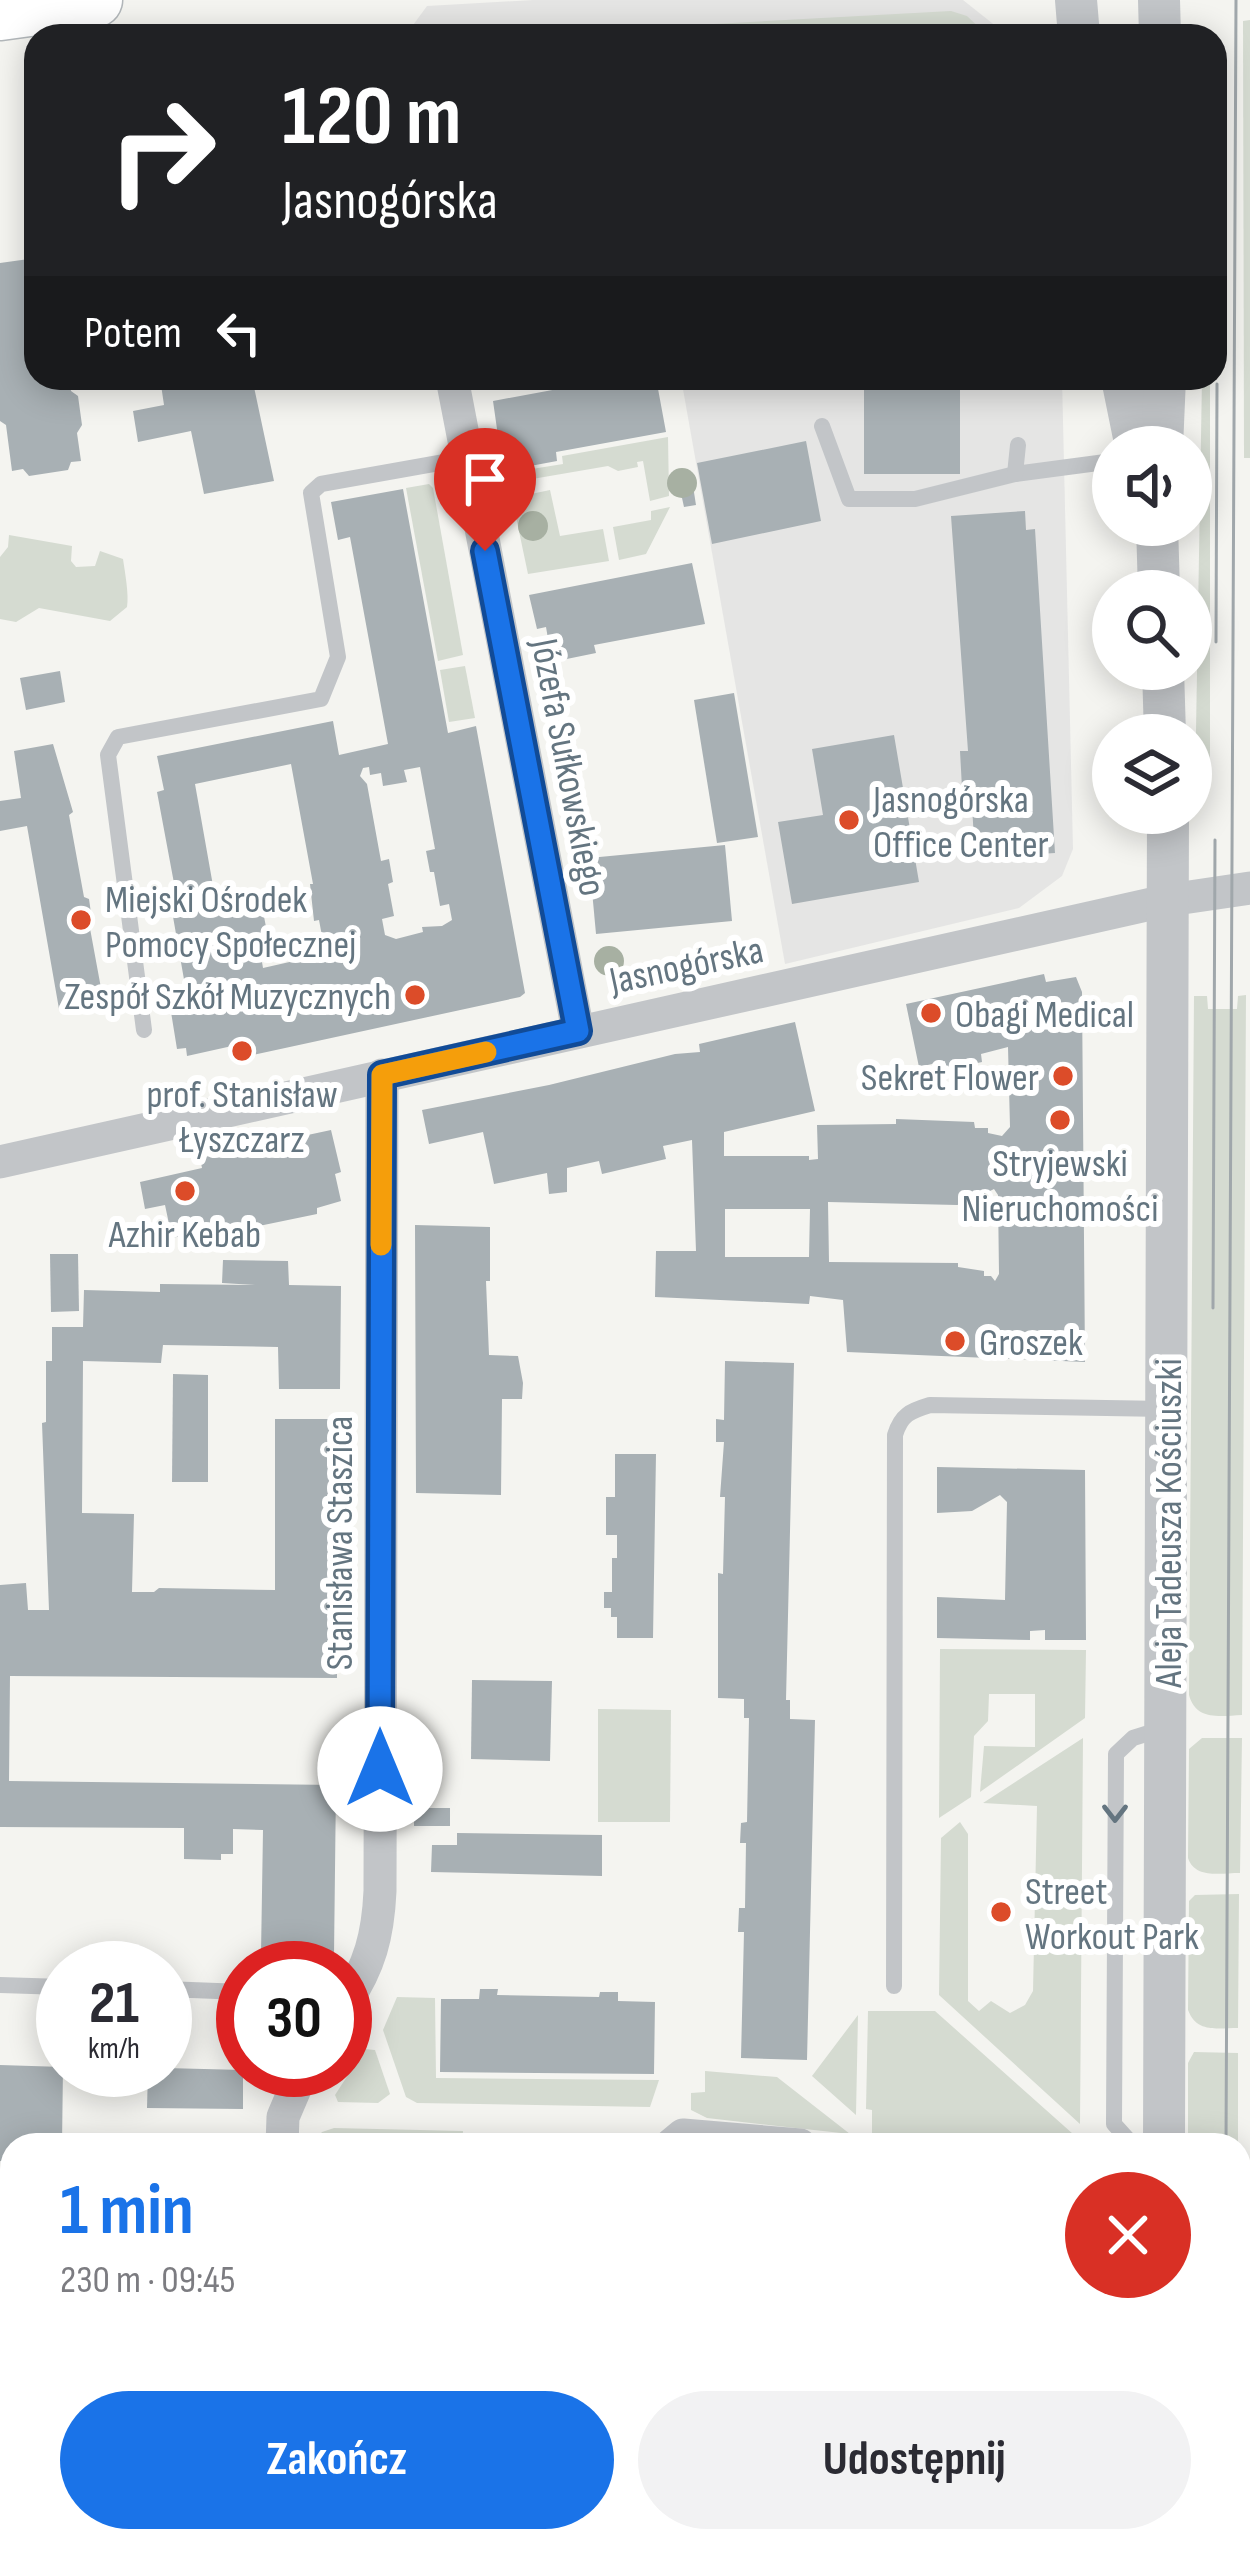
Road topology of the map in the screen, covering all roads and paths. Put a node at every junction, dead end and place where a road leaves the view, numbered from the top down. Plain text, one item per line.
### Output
1 (95, 0) edge
2 (0, 14) edge
3 (454, 390) edge
4 (1124, 390) edge
5 (1165, 390) edge
6 (822, 426) dead end
7 (1132, 426) edge
8 (1163, 426) edge
9 (1018, 445) dead end
10 (467, 458) junction
11 (1092, 464) edge
12 (1015, 474) junction
13 (1168, 834) edge
14 (1250, 888) edge
15 (1169, 900) junction
16 (144, 1030) dead end
17 (578, 1031) junction
18 (382, 1075) junction
19 (0, 1162) edge
20 (1167, 1409) junction
21 (1166, 1727) junction
22 (372, 1955) edge
23 (0, 1985) edge
24 (36, 1986) edge
25 (894, 1986) dead end
26 (292, 2097) edge
27 (282, 2133) edge
28 (1122, 2133) edge
29 (1164, 2133) edge

1 - 2 main road
3 - 10 street, Józefa Sułkowskiego
4 - 7 street
5 - 8 street
6 - 12 lane
9 - 12 lane
10 - 16 lane
10 - 17 street, Józefa Sułkowskiego
11 - 12 lane
13 - 15 street, Aleja Tadeusza Kościuszki
14 - 15 street, Jasnogórska
15 - 17 street, Jasnogórska
15 - 20 street, Aleja Tadeusza Kościuszki
17 - 18 street, Jasnogórska
18 - 19 street, Jasnogórska
18 - 22 street, Stanisława Staszica
20 - 21 street, Aleja Tadeusza Kościuszki
20 - 25 lane
21 -> 28 lane
21 - 29 street, Aleja Tadeusza Kościuszki
23 - 24 lane
26 - 27 street

